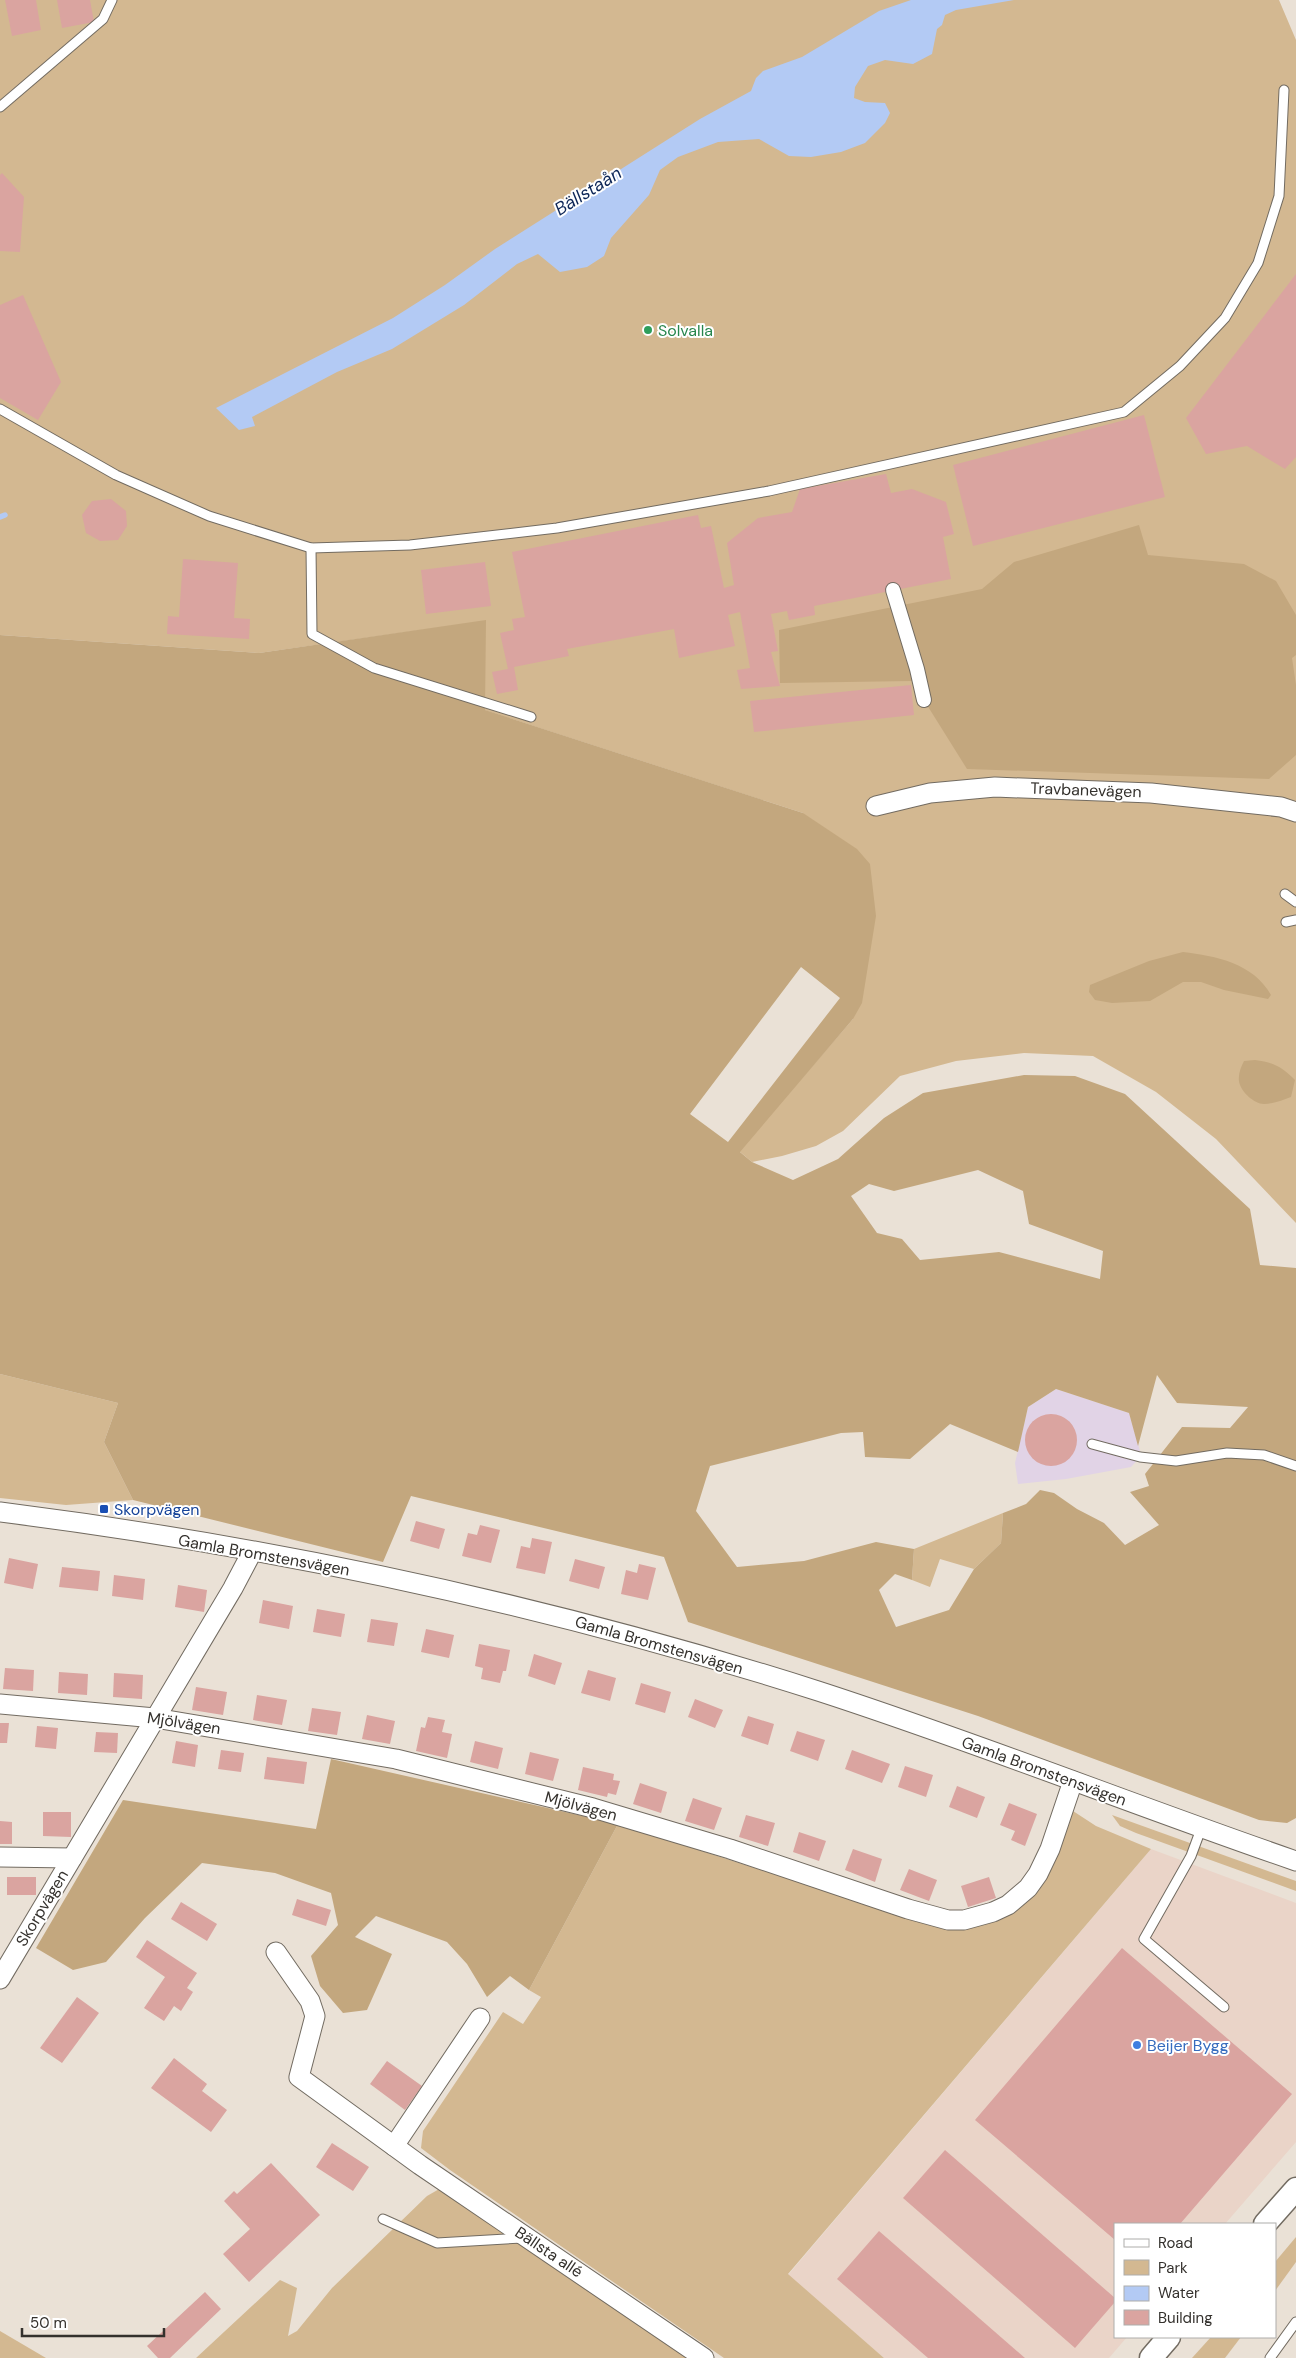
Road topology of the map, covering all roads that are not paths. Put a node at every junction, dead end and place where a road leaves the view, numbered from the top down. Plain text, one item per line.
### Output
1 (112, 0) edge
2 (1284, 90) dead end
3 (0, 106) edge
4 (0, 409) edge
5 (311, 548) junction
6 (893, 590) dead end
7 (924, 700) dead end
8 (531, 717) dead end
9 (876, 806) dead end
10 (1296, 812) edge
11 (1285, 894) dead end
12 (1296, 902) edge
13 (1296, 920) edge
14 (1286, 922) dead end
15 (1092, 1444) dead end
16 (1296, 1466) edge
17 (0, 1512) edge
18 (252, 1552) junction
19 (0, 1704) edge
20 (155, 1718) junction
21 (1073, 1781) junction
22 (1201, 1829) junction
23 (0, 1857) edge
24 (72, 1858) junction
25 (1296, 1861) edge
26 (276, 1952) dead end
27 (0, 1979) edge
28 (1224, 2007) dead end
29 (480, 2018) dead end
30 (394, 2146) junction
31 (1296, 2188) edge
32 (383, 2220) dead end
33 (1266, 2223) edge
34 (527, 2238) junction
35 (1296, 2322) edge
36 (1168, 2338) edge
37 (704, 2358) edge
38 (1151, 2358) edge
39 (1270, 2358) edge

1 - 3 lane
2 - 5 lane
4 - 5 lane
5 - 8 lane
6 - 7 street
9 - 10 street, Travbanevägen
11 - 12 lane
13 - 14 lane
15 - 16 lane
17 - 18 street, Gamla Bromstensvägen
18 - 20 street, Skorpvägen
18 - 21 street, Gamla Bromstensvägen
19 - 20 street, Mjölvägen
20 - 21 street, Mjölvägen
20 - 24 street, Skorpvägen
21 - 22 street, Gamla Bromstensvägen
22 - 25 street, Gamla Bromstensvägen
22 - 28 lane
23 - 24 street
24 - 27 street, Skorpvägen
26 - 30 street, Bällsta allé
29 - 30 street
30 - 34 street, Bällsta allé
31 - 33 street
32 - 34 lane
34 - 37 street, Bällsta allé
35 - 39 lane
36 - 38 street

